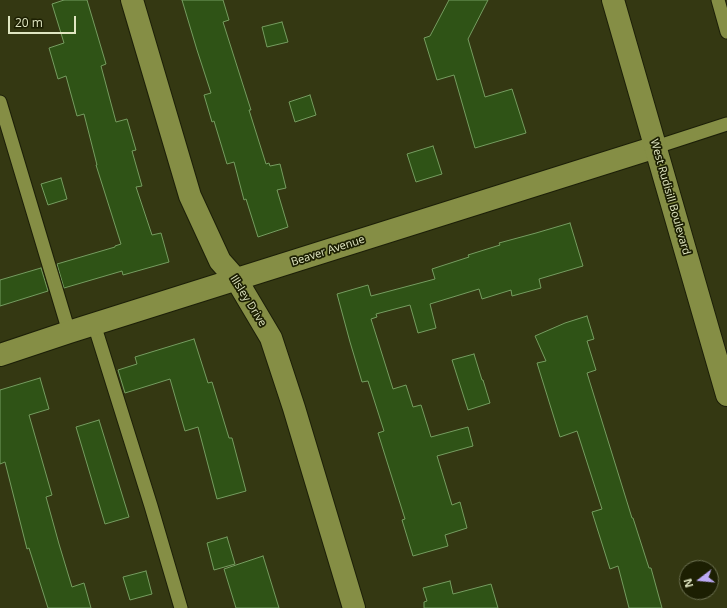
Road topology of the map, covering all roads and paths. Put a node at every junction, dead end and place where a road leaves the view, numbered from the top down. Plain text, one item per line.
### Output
1 (132, 0) edge
2 (613, 0) edge
3 (718, 0) edge
4 (727, 32) edge
5 (0, 102) edge
6 (727, 124) edge
7 (656, 147) junction
8 (236, 279) junction
9 (94, 324) junction
10 (69, 332) junction
11 (0, 355) edge
12 (727, 395) edge
13 (181, 608) edge
14 (354, 608) edge

1 - 8 street, Illsley Drive
2 - 7 street, West Rudisill Boulevard
3 - 4 lane
5 - 10 lane
6 - 7 lane
7 - 8 street, Beaver Avenue
7 - 12 street, West Rudisill Boulevard
8 - 9 street, Beaver Avenue
8 - 14 street, Illsley Drive
9 - 10 street, Beaver Avenue
9 - 13 lane
10 - 11 street, Beaver Avenue

